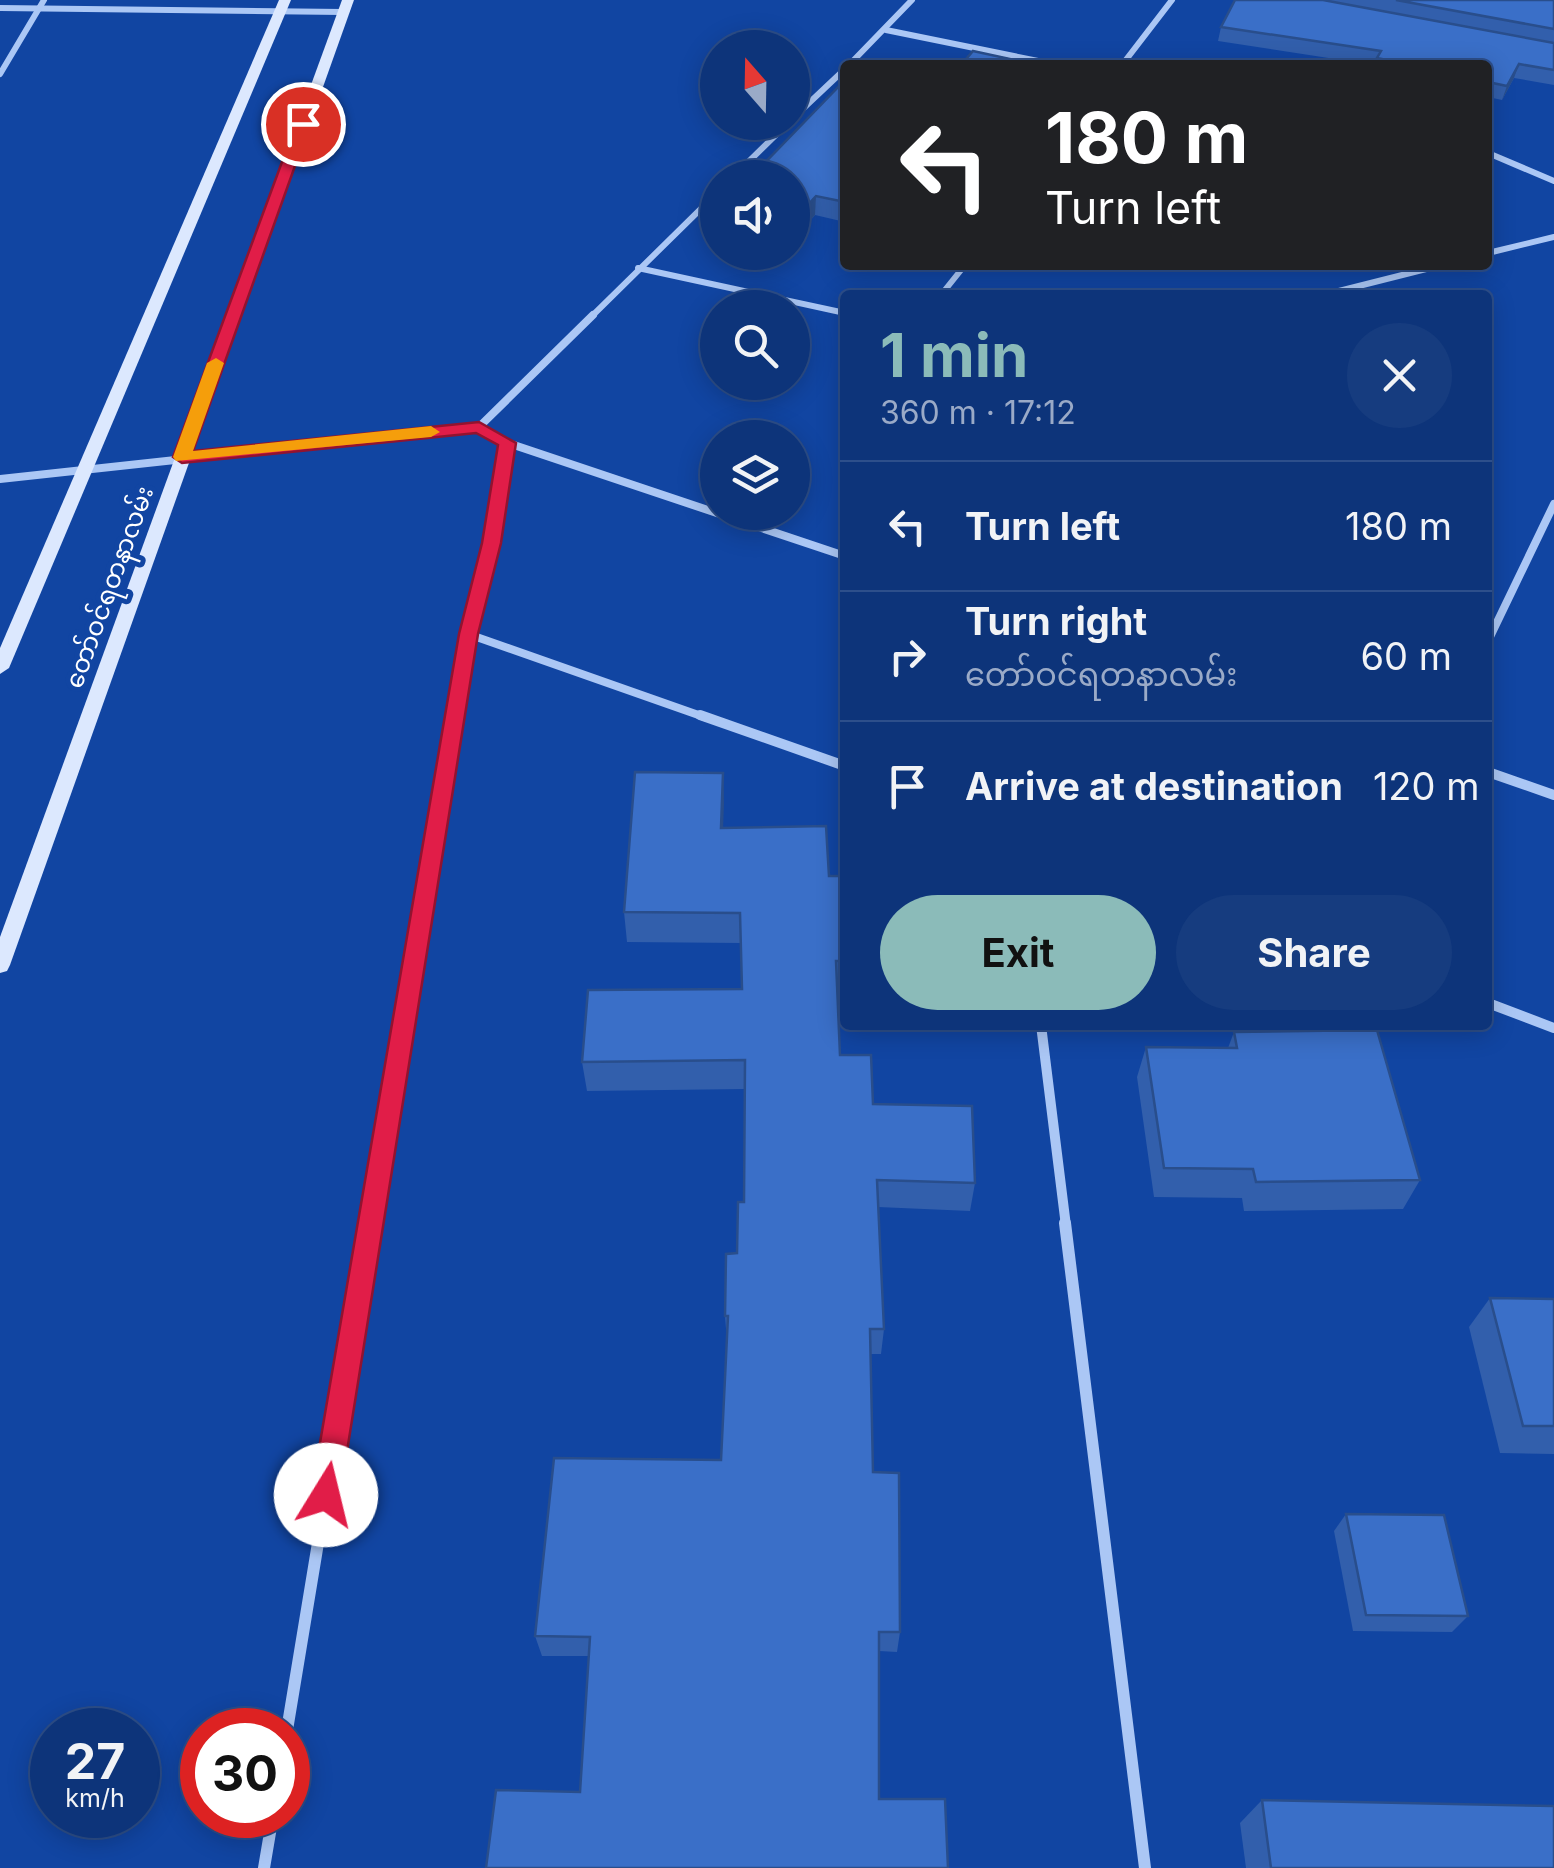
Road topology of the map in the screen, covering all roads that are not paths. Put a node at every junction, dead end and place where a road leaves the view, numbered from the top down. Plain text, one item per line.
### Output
1 (44, 0) edge
2 (912, 0) edge
3 (1172, 0) edge
4 (283, 5) edge
5 (346, 6) edge
6 (0, 8) edge
7 (38, 8) junction
8 (886, 30) junction
9 (854, 60) edge
10 (1033, 60) edge
11 (1126, 60) edge
12 (0, 74) edge
13 (840, 74) edge
14 (810, 103) edge
15 (771, 140) edge
16 (1492, 154) edge
17 (751, 160) edge
18 (1554, 181) edge
19 (700, 209) edge
20 (1554, 237) edge
21 (1492, 253) edge
22 (638, 268) junction
23 (961, 270) edge
24 (1422, 270) edge
25 (946, 290) edge
26 (1343, 290) edge
27 (840, 312) edge
28 (479, 427) junction
29 (508, 443) junction
30 (182, 457) junction
31 (83, 470) junction
32 (0, 479) edge
33 (1554, 504) edge
34 (840, 554) edge
35 (1492, 633) edge
36 (468, 634) junction
37 (0, 668) edge
38 (840, 764) edge
39 (1492, 773) edge
40 (1554, 795) edge
41 (0, 965) edge
42 (1492, 1005) edge
43 (1554, 1028) edge
44 (1042, 1030) edge
45 (291, 1708) edge
46 (269, 1838) edge
47 (264, 1868) edge
48 (1145, 1868) edge

1 - 7 street
2 - 8 street
3 - 11 street
4 - 5 street
4 - 7 street
4 - 31 main road
5 - 30 main road, တော်ဝင်ရတနာလမ်း
6 - 7 street
7 - 12 street
8 - 9 street
8 - 10 street
13 - 14 street
15 - 17 street
16 - 18 street
19 - 22 street
20 - 21 street
22 - 27 street
22 - 28 street
23 - 25 street
24 - 26 street
28 - 29 street
28 - 30 street
29 - 34 street
29 - 36 street
30 - 31 street
30 - 41 main road, တော်ဝင်ရတနာလမ်း
31 - 32 street
31 - 37 main road
33 - 35 street
36 - 38 street
36 - 45 street
39 - 40 street
42 - 43 street
44 - 48 street
46 - 47 street

